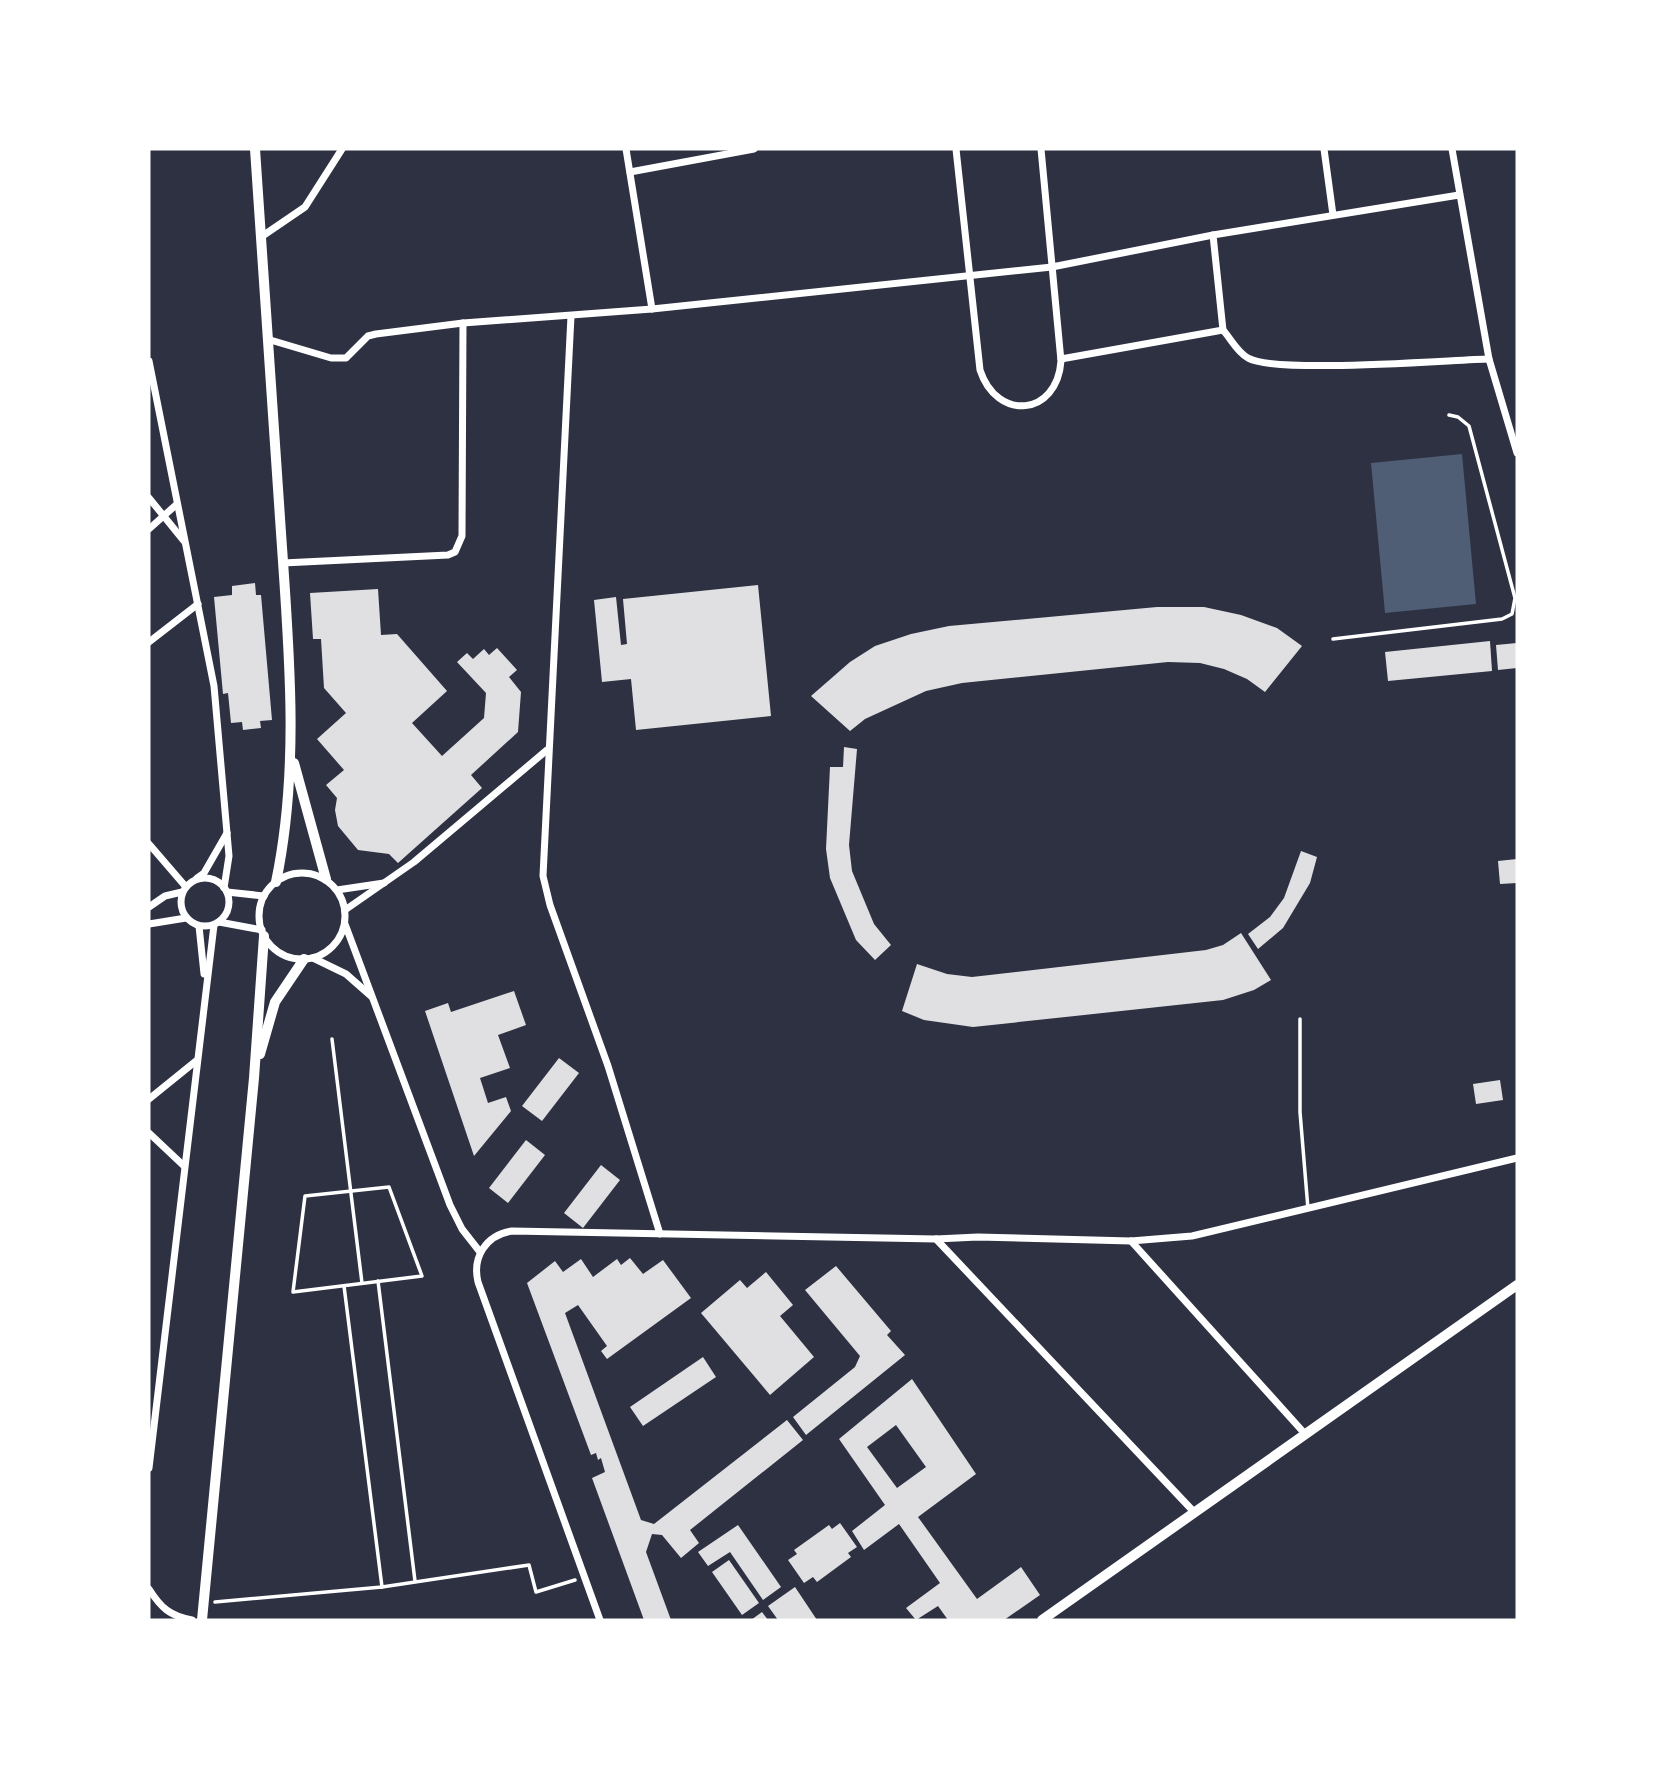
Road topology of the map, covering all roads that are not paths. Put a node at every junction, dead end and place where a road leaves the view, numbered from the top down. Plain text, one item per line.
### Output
1 (255, 149) edge
2 (342, 149) edge
3 (626, 149) edge
4 (754, 149) edge
5 (956, 149) edge
6 (1041, 149) edge
7 (1324, 149) edge
8 (1452, 149) edge
9 (629, 172) junction
10 (1459, 195) junction
11 (1333, 215) junction
12 (1213, 235) junction
13 (261, 237) junction
14 (1052, 267) junction
15 (970, 275) junction
16 (652, 309) junction
17 (571, 316) junction
18 (463, 323) junction
19 (1223, 330) junction
20 (267, 339) junction
21 (1061, 359) junction
22 (1489, 359) junction
23 (149, 361) edge
24 (1449, 415) dead end
25 (1513, 424) edge
26 (1517, 453) edge
27 (149, 498) edge
28 (177, 504) junction
29 (163, 516) junction
30 (149, 528) edge
31 (185, 542) junction
32 (283, 564) junction
33 (198, 604) junction
34 (1333, 639) dead end
35 (149, 642) edge
36 (547, 750) junction
37 (292, 754) junction
38 (228, 832) junction
39 (149, 844) edge
40 (195, 880) junction
41 (326, 880) junction
42 (276, 882) junction
43 (388, 882) junction
44 (184, 889) junction
45 (225, 890) junction
46 (337, 891) junction
47 (264, 896) junction
48 (149, 907) edge
49 (345, 910) junction
50 (186, 918) junction
51 (216, 923) junction
52 (345, 923) junction
53 (149, 924) edge
54 (199, 926) junction
55 (263, 933) junction
56 (308, 958) junction
57 (205, 982) junction
58 (374, 999) junction
59 (1300, 1019) dead end
60 (196, 1061) junction
61 (254, 1078) junction
62 (149, 1099) edge
63 (149, 1133) edge
64 (1517, 1158) edge
65 (184, 1166) junction
66 (1308, 1209) junction
67 (660, 1234) junction
68 (936, 1239) junction
69 (1130, 1241) junction
70 (480, 1252) junction
71 (1517, 1285) edge
72 (1306, 1434) junction
73 (149, 1468) edge
74 (1195, 1513) junction
75 (149, 1589) edge
76 (192, 1620) edge
77 (202, 1620) edge
78 (600, 1620) edge
79 (1042, 1620) edge

1 - 13 main road
2 - 13 street
3 - 9 street
4 - 9 street
5 - 15 street
6 - 14 street
7 - 11 street
8 - 10 street
9 - 16 street
10 - 11 street
10 - 22 street
11 - 12 street
12 - 14 street
12 - 19 street
13 - 20 main road
14 - 15 street
14 - 21 street
15 - 16 street
15 - 21 street
16 - 17 street
17 - 18 street
17 - 36 street
18 - 20 street
18 - 32 street
19 - 21 street
19 - 22 street
20 - 32 main road
22 - 25 street
23 - 28 street
24 - 34 lane
25 - 26 street
27 - 29 street
28 - 29 street
28 - 31 street
29 - 30 street
29 - 31 street
31 - 33 street
32 - 37 main road
33 - 35 street
33 - 38 street
36 - 43 street
36 - 67 street
37 - 41 main road
37 - 42 main road
38 - 40 street
38 - 45 street
39 - 44 street
40 - 44 street
40 - 45 street
41 - 42 street
41 - 46 street
42 - 47 street
43 - 46 street
43 - 49 street
44 - 48 street
44 - 50 street
45 - 47 street
45 - 51 street
46 - 49 street
47 - 55 street
49 - 52 street
50 - 53 street
50 - 54 street
51 - 54 street
51 - 55 street
51 - 57 street
52 - 56 street
52 - 58 street
54 - 57 street
55 - 56 street
55 - 61 street
56 - 58 street
56 - 61 street
57 - 60 street
58 - 70 street
59 - 66 lane
60 - 62 street
60 - 65 street
61 - 77 street
63 - 65 street
64 - 66 street
65 - 73 street
66 - 69 street
67 - 68 street
67 - 70 street
68 - 69 street
68 - 74 street
69 - 72 street
70 - 78 street
71 - 72 main road
72 - 74 main road
74 - 79 main road
75 - 76 street

